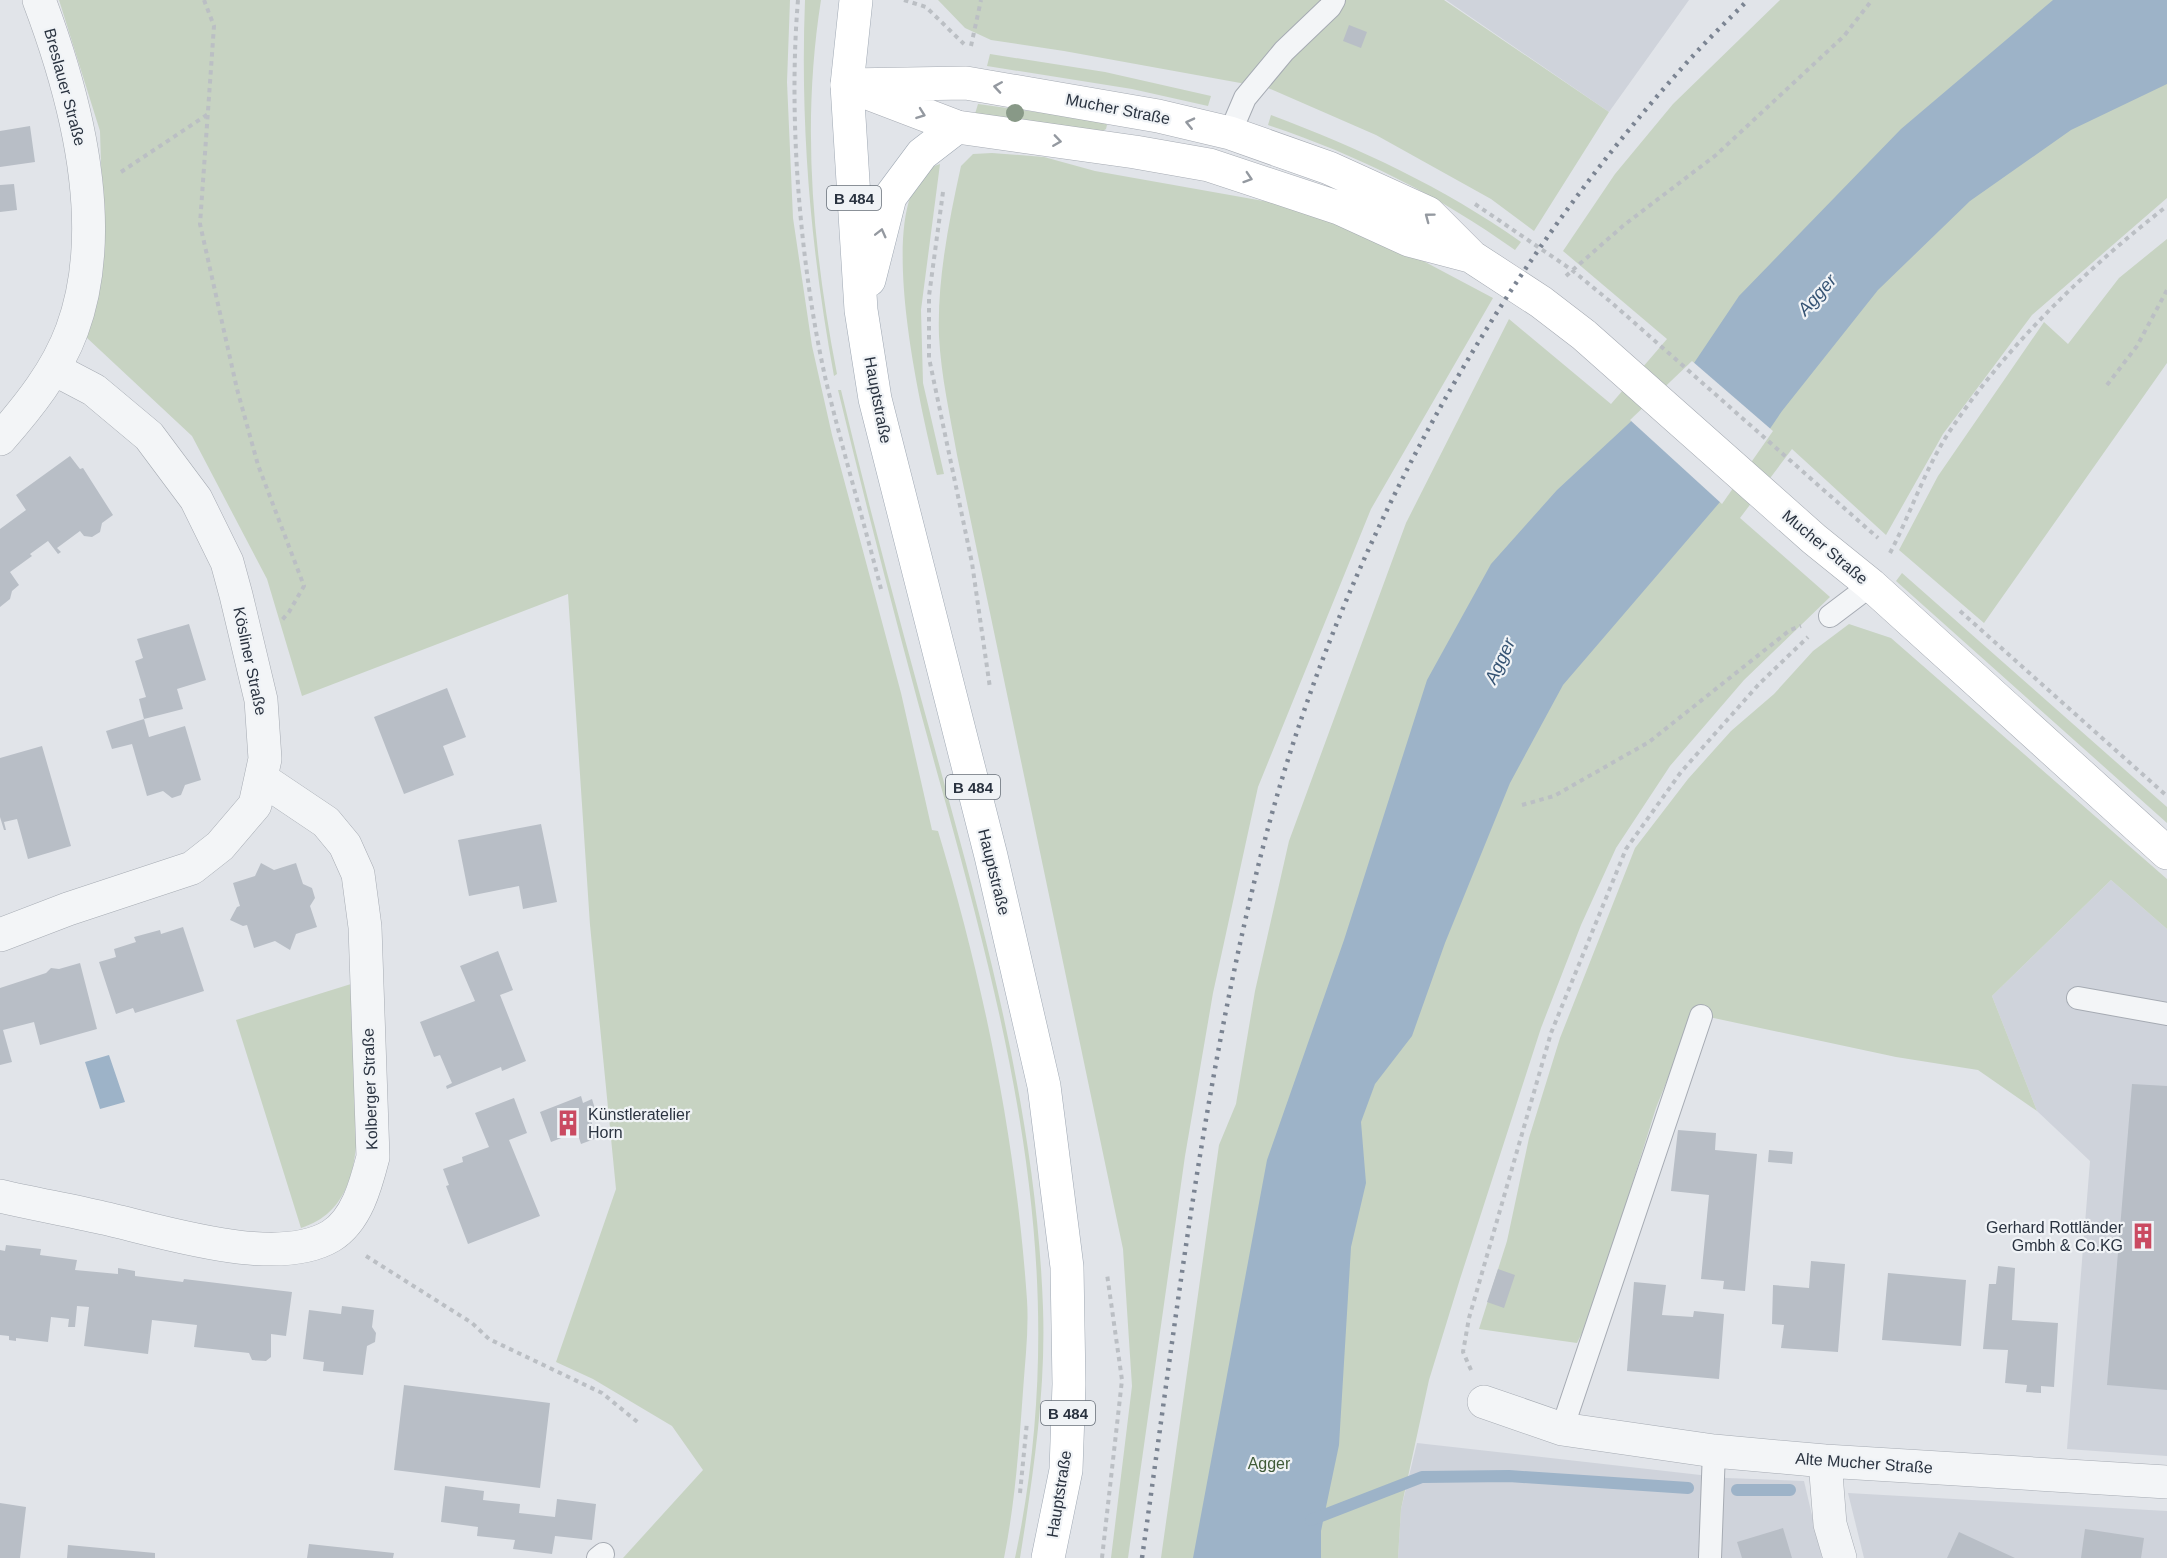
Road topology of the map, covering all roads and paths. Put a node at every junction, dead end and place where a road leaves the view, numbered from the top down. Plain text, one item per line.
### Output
1 (39, 0) edge
2 (204, 0) edge
3 (798, 0) edge
4 (856, 0) edge
5 (904, 0) edge
6 (981, 0) edge
7 (1334, 0) edge
8 (1872, 0) edge
9 (847, 85) junction
10 (208, 114) junction
11 (957, 127) junction
12 (1230, 133) junction
13 (944, 182) dead end
14 (88, 194) junction
15 (2167, 206) edge
16 (1472, 257) junction
17 (2167, 290) edge
18 (1541, 302) junction
19 (1612, 303) dead end
20 (861, 310) junction
21 (54, 369) junction
22 (2107, 385) dead end
23 (0, 439) edge
24 (1892, 550) junction
25 (1900, 558) dead end
26 (1871, 585) junction
27 (884, 599) dead end
28 (1959, 610) dead end
29 (1830, 616) junction
30 (249, 651) junction
31 (991, 696) dead end
32 (262, 779) junction
33 (2167, 796) edge
34 (1522, 806) dead end
35 (2167, 853) edge
36 (0, 935) edge
37 (2078, 998) dead end
38 (2167, 1014) edge
39 (1701, 1016) dead end
40 (0, 1197) edge
41 (333, 1235) junction
42 (1107, 1271) dead end
43 (1484, 1402) joint
44 (1028, 1419) dead end
45 (640, 1424) dead end
46 (1562, 1429) junction
47 (1714, 1451) junction
48 (1825, 1461) junction
49 (2167, 1482) edge
50 (1019, 1499) dead end
51 (1048, 1558) edge
52 (1102, 1558) edge
53 (1710, 1558) edge
54 (1840, 1558) edge

1 - 14 street, Breslauer Straße
2 - 10 path
3 - 27 path
4 - 9 main road, B 484
5 - 6 path
7 - 12 lane
8 - 18 path
9 -> 11 main road, Mucher Straße
12 -> 9 main road, Mucher Straße
9 - 20 main road, Hauptstraße / B 484
10 - 14 path
10 - 30 path
11 -> 16 main road, Mucher Straße
20 -> 11 main road, B 484
16 -> 12 main road, Mucher Straße
13 - 31 path
14 - 21 street, Breslauer Straße
15 - 24 path
16 - 18 main road, Mucher Straße
17 - 22 path
18 - 26 main road, Mucher Straße
19 - 24 path
20 - 51 main road, Hauptstraße / B 484
21 - 23 street, Breslauer Straße
21 - 30 street, Kösliner Straße
24 - 25 path
24 - 26 path
26 - 29 lane
26 - 35 main road, Mucher Straße
28 - 33 path
29 - 34 path
29 - 43 path
30 - 32 street, Kösliner Straße
32 - 36 street, Kösliner Straße
32 - 41 street, Kolberger Straße
37 - 38 lane
39 - 46 lane
40 - 41 street
41 - 45 path
42 - 52 path
43 - 46 street, Alte Mucher Straße
44 - 50 path
46 - 47 street, Alte Mucher Straße
47 - 48 street, Alte Mucher Straße
47 - 53 lane
48 - 49 street, Alte Mucher Straße
48 - 54 street

